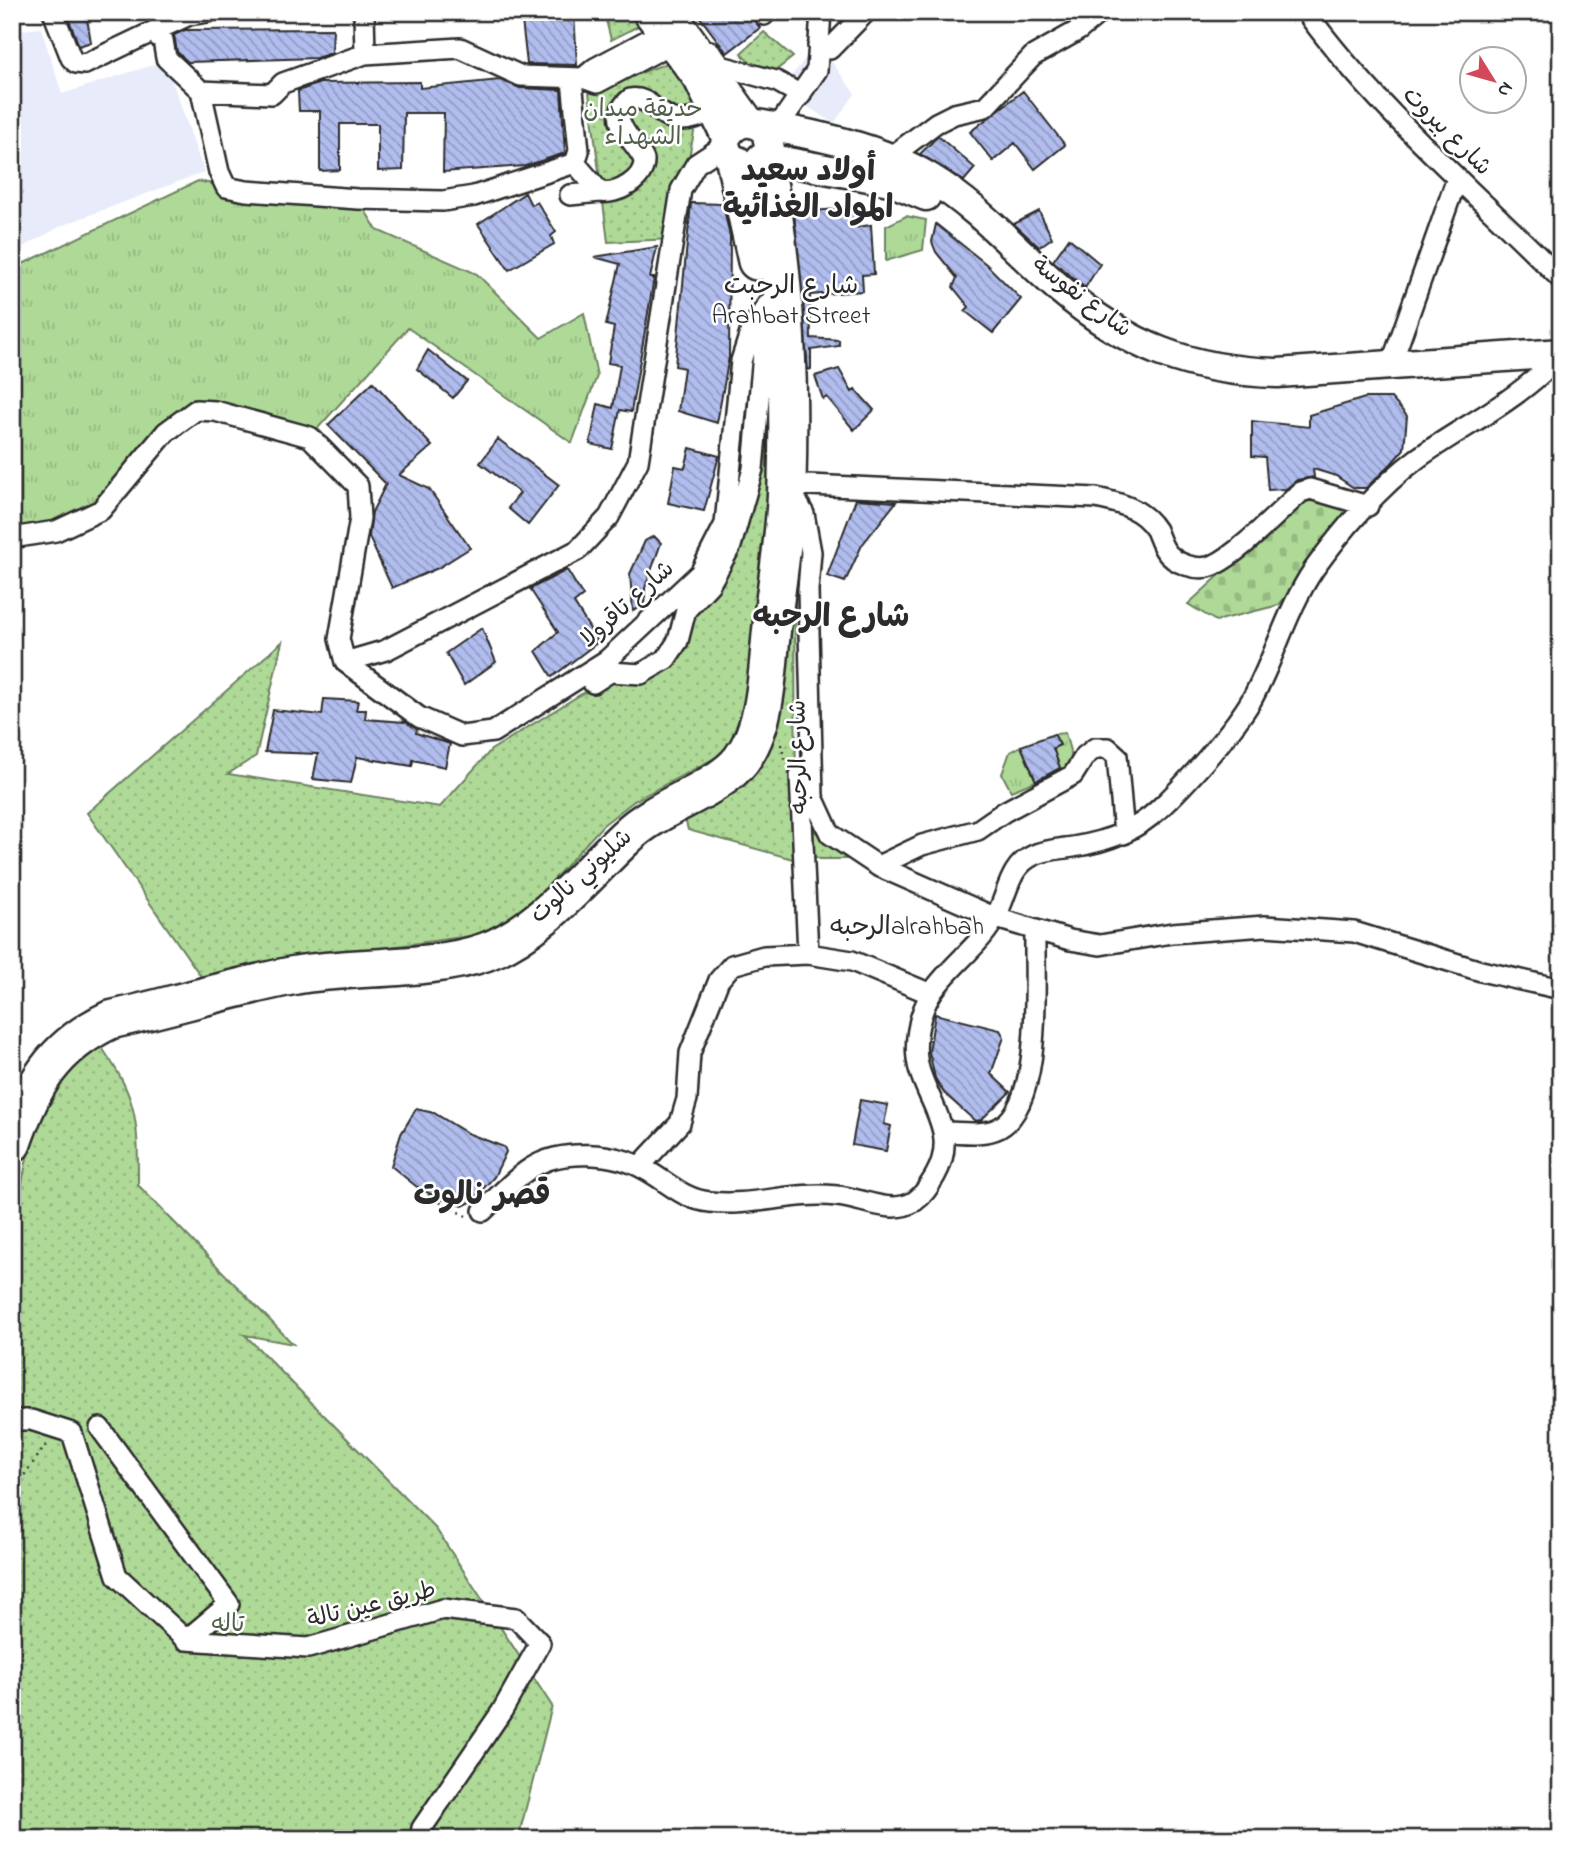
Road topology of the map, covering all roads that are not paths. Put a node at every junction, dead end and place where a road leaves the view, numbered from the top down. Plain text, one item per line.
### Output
1 (52, 12) edge
2 (208, 12) edge
3 (364, 12) edge
4 (641, 12) edge
5 (821, 12) edge
6 (866, 12) edge
7 (1100, 12) edge
8 (1306, 12) edge
9 (670, 28) edge
10 (158, 36) junction
11 (818, 46) junction
12 (365, 54) junction
13 (578, 79) junction
14 (201, 91) junction
15 (801, 95) junction
16 (713, 111) junction
17 (750, 143) junction
18 (888, 159) junction
19 (575, 163) junction
20 (1457, 178) junction
21 (600, 192) junction
22 (570, 195) dead end
23 (1561, 279) edge
24 (767, 305) junction
25 (784, 338) junction
26 (1391, 365) junction
27 (1555, 366) edge
28 (787, 484) junction
29 (1368, 506) junction
30 (12, 538) edge
31 (811, 564) junction
32 (345, 662) junction
33 (493, 732) junction
34 (1124, 834) junction
35 (878, 866) junction
36 (996, 918) junction
37 (1035, 932) junction
38 (808, 954) junction
39 (1561, 989) edge
40 (931, 994) junction
41 (945, 1132) junction
42 (12, 1143) edge
43 (640, 1166) junction
44 (483, 1211) road end
45 (12, 1420) edge
46 (100, 1428) dead end
47 (186, 1640) junction
48 (420, 1839) edge

1 - 10 street
2 - 10 street
3 - 12 street
4 - 9 street
5 - 11 street
6 - 11 street
7 - 18 street
8 - 20 street, شارع بيروت
9 - 13 street
9 - 15 street
9 - 16 main road
9 - 17 main road
10 - 14 street
11 - 15 street
12 - 13 street
12 - 14 street
13 - 19 street
14 - 19 street
15 - 17 street
16 - 17 main road
16 - 21 street
17 - 18 main road, شارع نفوسة
17 - 24 highway
17 - 25 highway
17 - 27 main road, شارع نفوسة
17 - 32 street
18 - 26 main road, شارع نفوسة
19 - 21 street
20 - 23 street, شارع بيروت
20 - 26 street
21 - 22 street
24 - 25 highway
24 - 33 street, شارع تاقرولا
24 - 33 street
25 - 28 highway, شليوني نالوت
26 - 27 main road, شارع نفوسة
27 - 29 street
28 - 29 street
28 - 31 street
28 - 42 highway, شليوني نالوت
29 - 34 street
30 - 32 street
31 - 35 street
31 - 38 street, شارع الرحبه
32 - 33 street, شارع تاقرولا
34 - 35 street
34 - 36 street
35 - 36 street
36 - 37 street
36 - 40 street
37 - 39 street
37 - 41 street
38 - 40 street
38 - 43 street
40 - 41 street
41 - 43 street
43 - 44 street
45 - 47 street
46 - 47 street
47 - 48 street, طريق عين تالة

